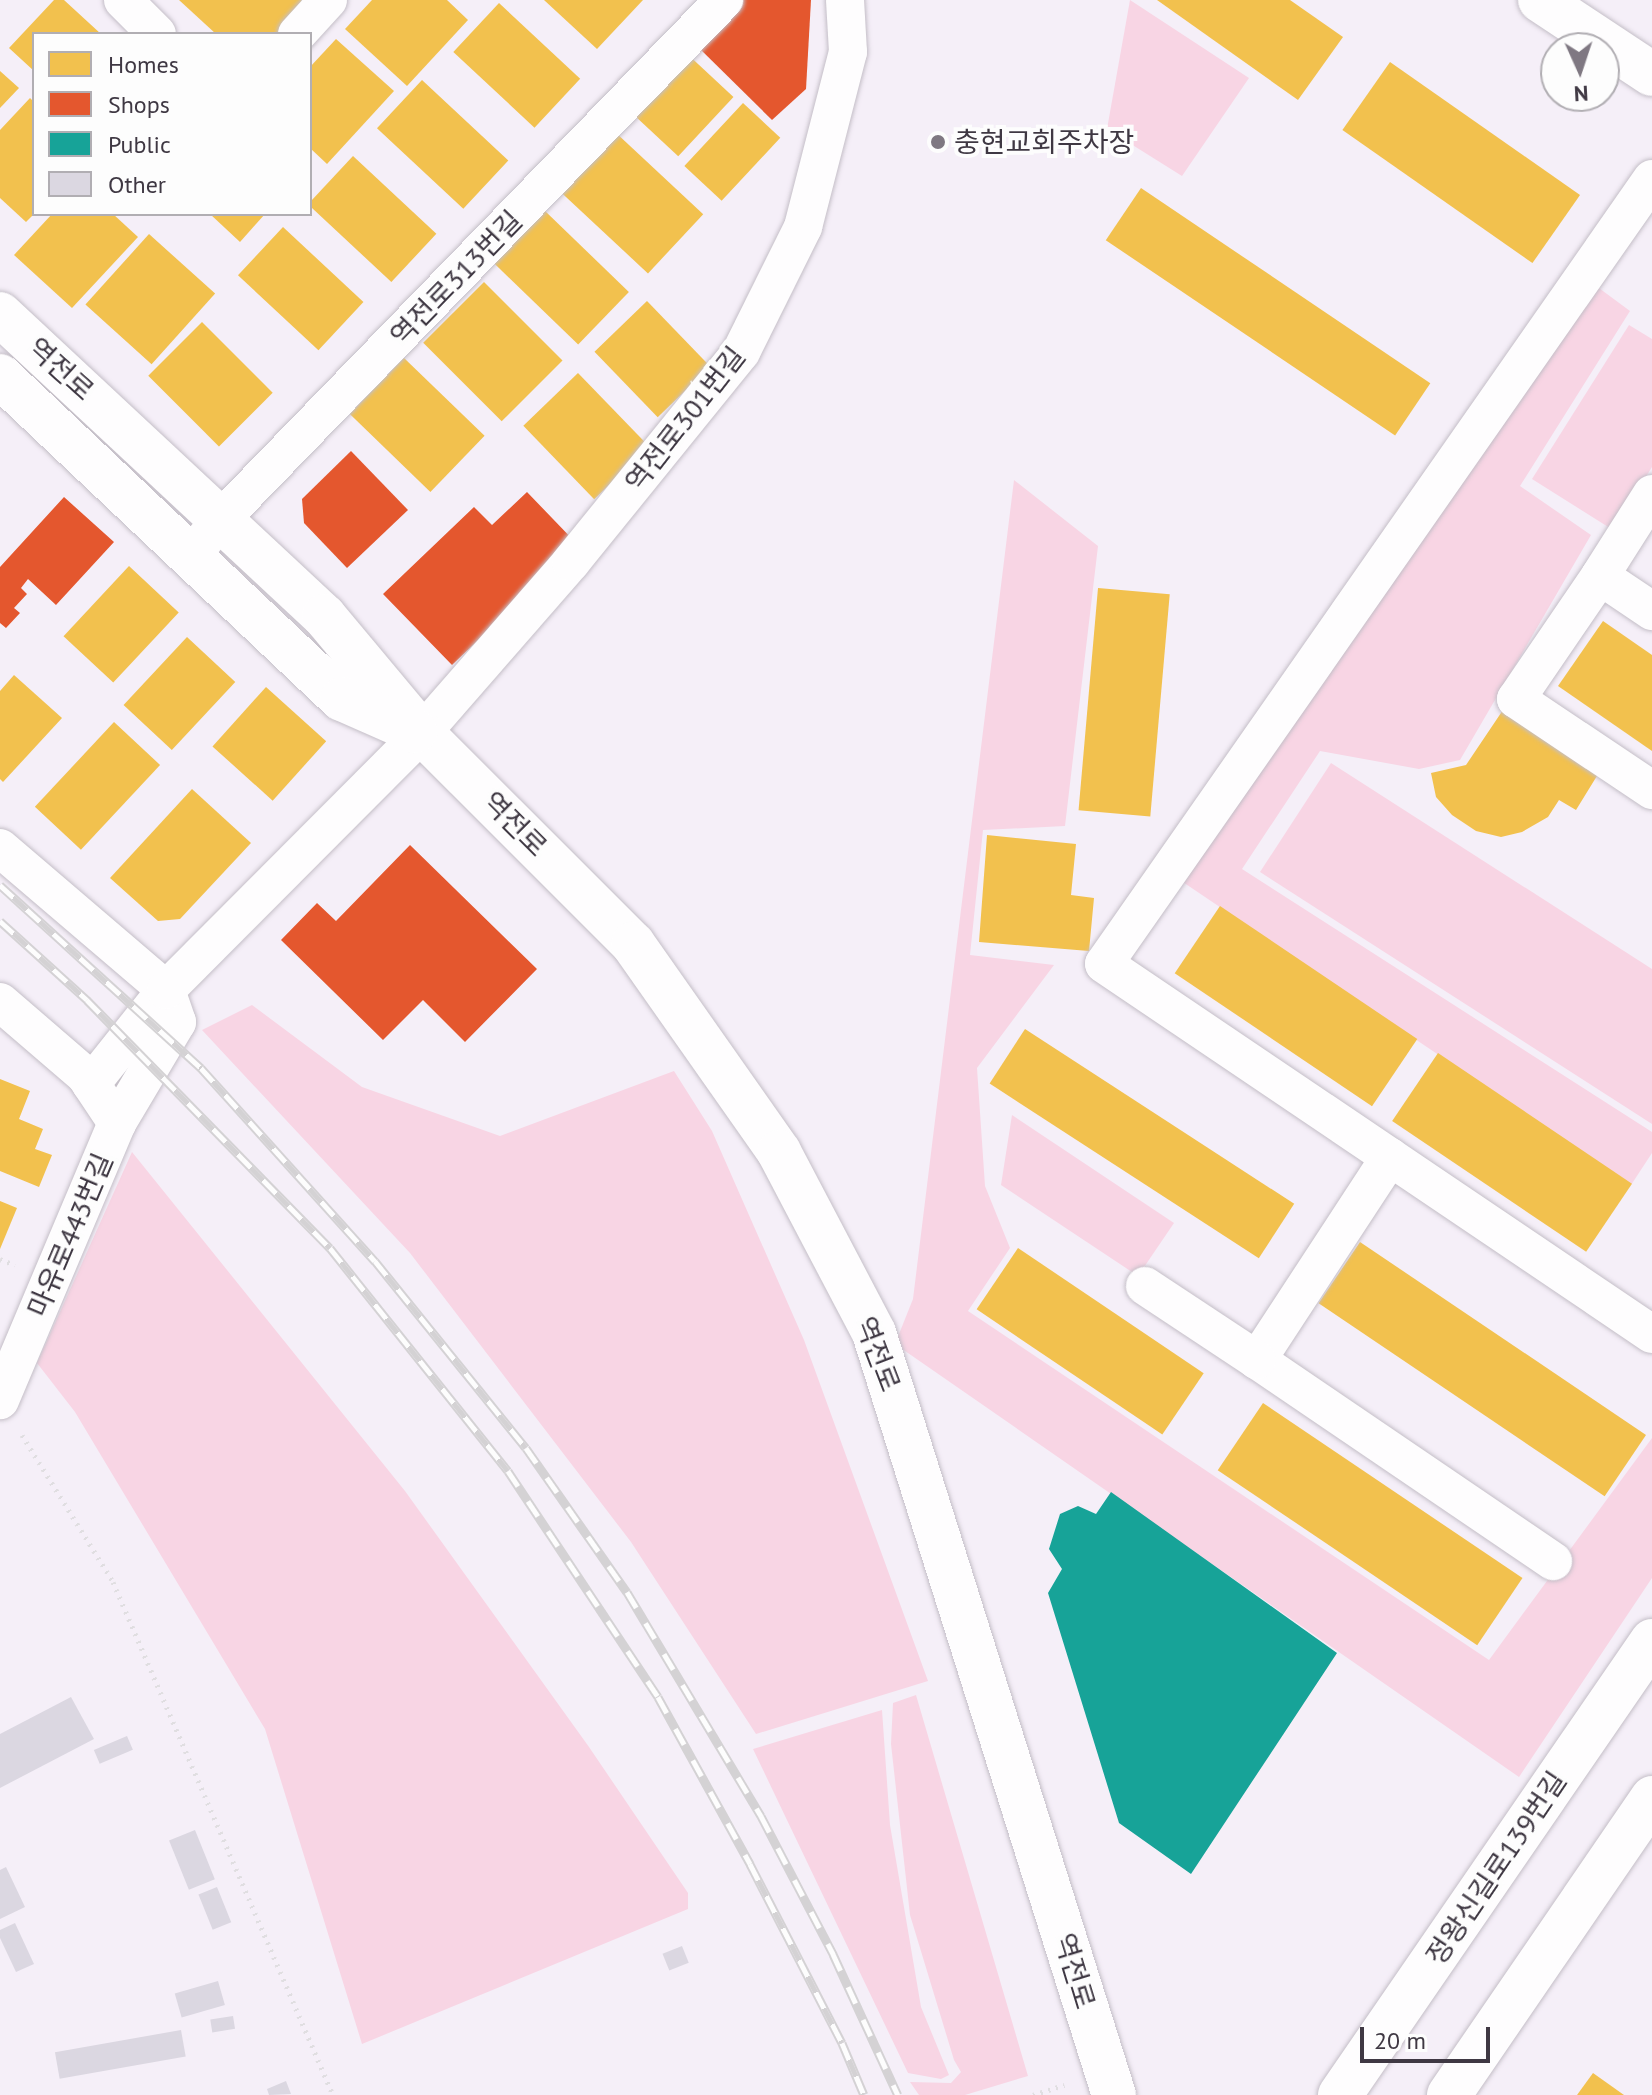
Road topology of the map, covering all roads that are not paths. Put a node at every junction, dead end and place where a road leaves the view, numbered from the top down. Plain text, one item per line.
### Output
1 (123, 0) edge
2 (328, 0) edge
3 (724, 0) edge
4 (845, 0) edge
5 (1540, 0) edge
6 (155, 32) edge
7 (299, 32) edge
8 (1652, 74) edge
9 (1652, 179) edge
10 (0, 314) edge
11 (0, 376) edge
12 (1652, 494) edge
13 (221, 519) junction
14 (191, 556) junction
15 (1600, 576) junction
16 (1652, 611) edge
17 (422, 733) junction
18 (1652, 790) edge
19 (0, 848) edge
20 (166, 990) junction
21 (0, 1002) edge
22 (88, 1080) junction
23 (117, 1123) junction
24 (1390, 1157) junction
25 (1145, 1286) dead end
26 (1652, 1334) edge
27 (1257, 1360) junction
28 (8, 1413) edge
29 (1553, 1561) dead end
30 (1652, 1641) edge
31 (1652, 1798) edge
32 (1114, 2095) edge
33 (1340, 2095) edge
34 (1449, 2095) edge

1 - 6 street
2 - 7 street
3 - 13 street, 역전로313번길
4 - 17 street, 역전로301번길
5 - 8 main road
9 - 24 street
10 - 13 main road, 역전로
11 - 14 main road, 역전로
12 - 15 street
13 - 14 street, 역전로313번길
13 - 17 main road, 역전로
14 - 17 main road, 역전로
15 - 16 street
15 - 18 street
17 - 20 street, 역전로301번길
17 - 32 main road, 역전로
19 - 20 street
20 - 22 street, 역전로301번길
20 - 23 street
21 - 22 street, 마유로443번길
22 - 23 street, 마유로443번길
23 - 28 street, 마유로443번길
24 - 26 street
24 - 27 street
25 - 27 street
27 - 29 street
30 - 33 main road, 정왕신길로139번길
31 - 34 main road

